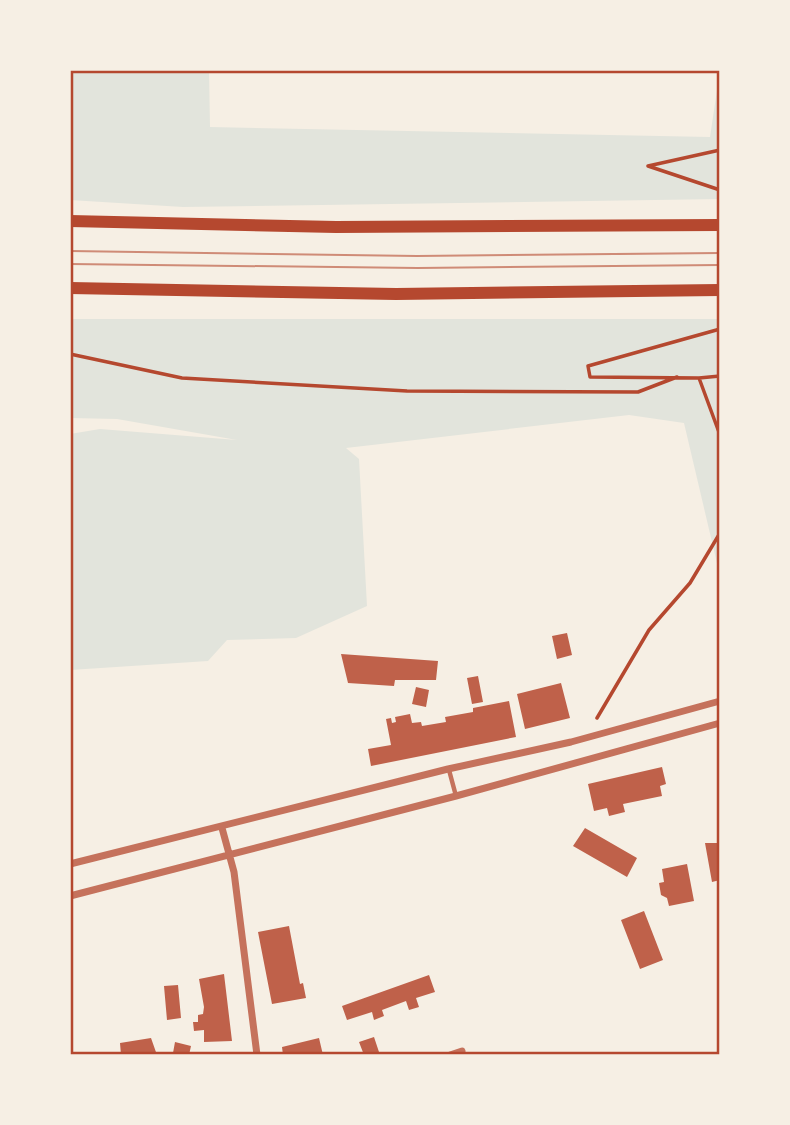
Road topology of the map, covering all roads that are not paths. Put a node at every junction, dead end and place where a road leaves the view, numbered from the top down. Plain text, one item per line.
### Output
1 (70, 221) edge
2 (720, 225) edge
3 (70, 288) edge
4 (720, 290) edge
5 (720, 701) edge
6 (720, 723) edge
7 (449, 769) junction
8 (456, 796) junction
9 (222, 828) junction
10 (230, 855) junction
11 (70, 864) edge
12 (70, 896) edge
13 (462, 1051) dead end
14 (257, 1055) edge
15 (450, 1055) edge

1 - 2 main road
3 - 4 main road
5 - 7 street
6 - 8 street
7 - 8 lane
7 - 9 street
8 - 10 street
9 - 10 street
9 - 11 street
10 - 12 street
10 - 14 street
13 - 15 street

